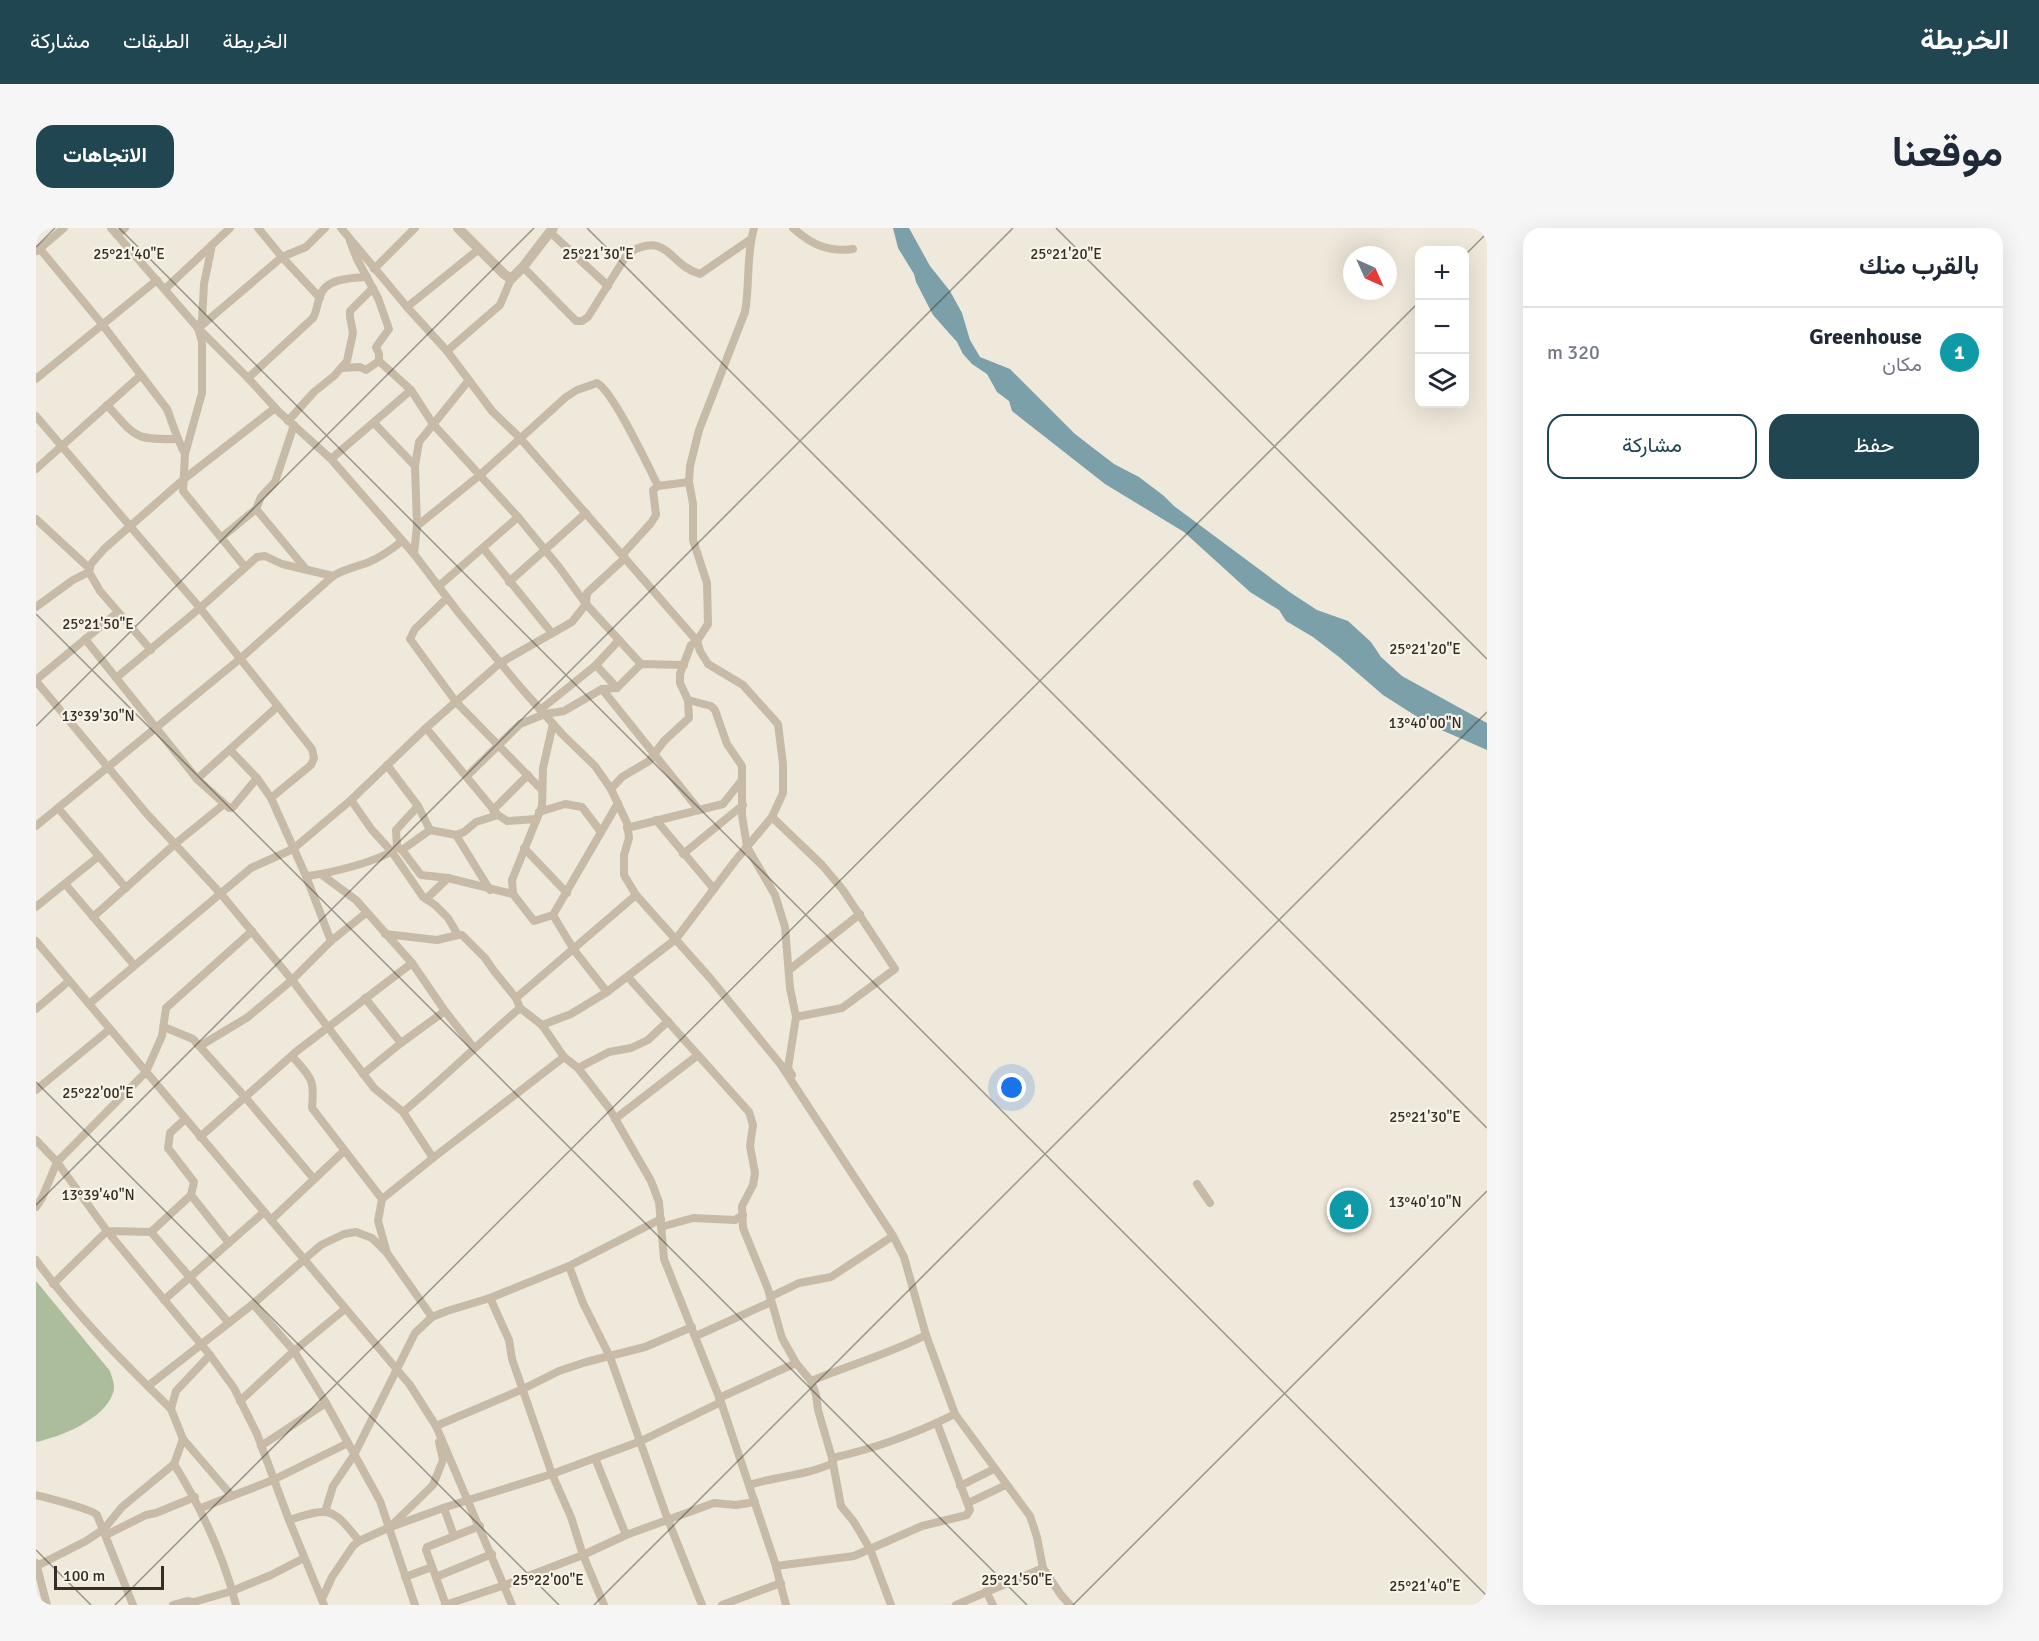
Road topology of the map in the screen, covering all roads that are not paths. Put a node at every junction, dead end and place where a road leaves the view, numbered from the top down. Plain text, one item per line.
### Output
1 (64, 228) edge
2 (125, 228) edge
3 (230, 228) edge
4 (258, 228) edge
5 (325, 228) edge
6 (341, 228) edge
7 (415, 228) edge
8 (754, 228) edge
9 (793, 228) edge
10 (463, 230) edge
11 (552, 230) edge
12 (114, 231) edge
13 (349, 237) junction
14 (751, 239) junction
15 (212, 245) junction
16 (479, 249) junction
17 (854, 249) dead end
18 (38, 251) edge
19 (282, 257) junction
20 (523, 267) junction
21 (374, 269) junction
22 (367, 277) junction
23 (511, 279) junction
24 (156, 280) junction
25 (608, 286) junction
26 (373, 288) junction
27 (165, 289) junction
28 (320, 298) junction
29 (407, 307) junction
30 (102, 324) junction
31 (198, 328) junction
32 (447, 351) junction
33 (379, 361) junction
34 (342, 368) junction
35 (141, 375) junction
36 (248, 378) junction
37 (36, 379) edge
38 (469, 380) junction
39 (411, 390) junction
40 (107, 405) junction
41 (275, 408) junction
42 (36, 416) edge
43 (291, 423) junction
44 (374, 423) junction
45 (433, 424) junction
46 (520, 438) junction
47 (178, 439) junction
48 (62, 446) junction
49 (185, 454) junction
50 (331, 459) junction
51 (416, 466) junction
52 (36, 469) edge
53 (480, 475) junction
54 (184, 479) junction
55 (690, 482) junction
56 (658, 486) junction
57 (256, 509) junction
58 (586, 513) junction
59 (518, 518) junction
60 (37, 522) edge
61 (417, 526) junction
62 (130, 527) junction
63 (222, 537) junction
64 (402, 541) junction
65 (483, 548) junction
66 (545, 550) junction
67 (414, 554) junction
68 (624, 556) junction
69 (244, 567) junction
70 (305, 568) junction
71 (89, 570) junction
72 (333, 576) junction
73 (509, 582) junction
74 (439, 586) junction
75 (447, 598) junction
76 (586, 604) junction
77 (36, 607) edge
78 (200, 608) junction
79 (118, 612) junction
80 (551, 632) junction
81 (85, 639) junction
82 (619, 640) junction
83 (697, 640) junction
84 (151, 650) junction
85 (241, 658) junction
86 (500, 663) junction
87 (596, 664) junction
88 (641, 664) junction
89 (684, 665) junction
90 (116, 678) junction
91 (36, 680) edge
92 (617, 688) junction
93 (602, 689) junction
94 (688, 700) junction
95 (456, 702) junction
96 (278, 706) junction
97 (543, 712) junction
98 (553, 724) junction
99 (156, 728) junction
100 (426, 728) junction
101 (498, 744) junction
102 (230, 750) junction
103 (654, 755) junction
104 (387, 765) junction
105 (108, 767) junction
106 (528, 775) junction
107 (467, 776) junction
108 (197, 778) junction
109 (256, 778) junction
110 (742, 780) junction
111 (611, 789) junction
112 (542, 790) junction
113 (272, 798) junction
114 (351, 800) junction
115 (618, 803) junction
116 (223, 805) junction
117 (743, 805) junction
118 (418, 806) junction
119 (58, 808) junction
120 (699, 810) junction
121 (496, 813) junction
122 (537, 816) junction
123 (772, 817) junction
124 (656, 820) junction
125 (36, 825) edge
126 (627, 828) junction
127 (430, 830) junction
128 (601, 832) junction
129 (456, 834) junction
130 (175, 844) junction
131 (747, 847) junction
132 (524, 848) junction
133 (293, 849) junction
134 (397, 850) junction
135 (683, 854) junction
136 (99, 856) junction
137 (322, 875) junction
138 (421, 875) junction
139 (306, 876) junction
140 (448, 878) junction
141 (412, 881) junction
142 (66, 885) junction
143 (126, 888) junction
144 (714, 889) junction
145 (490, 890) junction
146 (567, 892) junction
147 (221, 894) junction
148 (513, 894) junction
149 (636, 896) junction
150 (426, 899) junction
151 (36, 908) edge
152 (366, 913) junction
153 (860, 914) junction
154 (554, 915) junction
155 (93, 917) junction
156 (252, 931) junction
157 (385, 934) junction
158 (458, 935) junction
159 (676, 939) junction
160 (331, 940) junction
161 (36, 941) edge
162 (574, 950) junction
163 (412, 963) junction
164 (134, 965) junction
165 (789, 970) junction
166 (628, 977) junction
167 (292, 980) junction
168 (69, 981) junction
169 (608, 992) junction
170 (365, 998) junction
171 (516, 998) junction
172 (89, 1004) junction
173 (520, 1008) junction
174 (36, 1009) edge
175 (446, 1011) junction
176 (796, 1017) junction
177 (668, 1021) junction
178 (542, 1025) junction
179 (164, 1027) junction
180 (328, 1027) junction
181 (110, 1029) junction
182 (401, 1043) junction
183 (200, 1046) junction
184 (474, 1048) junction
185 (698, 1055) junction
186 (292, 1056) junction
187 (564, 1057) junction
188 (578, 1068) junction
189 (146, 1072) junction
190 (363, 1074) junction
191 (798, 1089) junction
192 (36, 1090) edge
193 (245, 1097) junction
194 (403, 1112) junction
195 (185, 1119) junction
196 (615, 1119) junction
197 (200, 1137) junction
198 (36, 1140) edge
199 (344, 1151) junction
200 (433, 1158) junction
201 (57, 1162) junction
202 (314, 1179) junction
203 (1197, 1184) dead end
204 (191, 1195) junction
205 (382, 1199) junction
206 (1210, 1203) dead end
207 (36, 1207) edge
208 (264, 1212) junction
209 (743, 1215) junction
210 (271, 1220) junction
211 (661, 1223) junction
212 (107, 1231) junction
213 (151, 1232) junction
214 (893, 1236) junction
215 (229, 1243) junction
216 (387, 1253) junction
217 (303, 1259) junction
218 (36, 1260) edge
219 (569, 1266) junction
220 (191, 1278) junction
221 (53, 1284) junction
222 (490, 1298) junction
223 (770, 1299) junction
224 (164, 1300) junction
225 (253, 1304) junction
226 (345, 1309) junction
227 (432, 1317) junction
228 (229, 1323) junction
229 (692, 1327) junction
230 (926, 1335) junction
231 (696, 1336) junction
232 (201, 1345) junction
233 (294, 1351) junction
234 (210, 1355) junction
235 (610, 1357) junction
236 (796, 1363) junction
237 (397, 1371) junction
238 (811, 1381) junction
239 (148, 1386) junction
240 (523, 1389) junction
241 (720, 1400) junction
242 (240, 1401) junction
243 (326, 1403) junction
244 (171, 1409) junction
245 (955, 1414) junction
246 (937, 1423) junction
247 (436, 1426) junction
248 (183, 1439) junction
249 (641, 1441) junction
250 (348, 1443) junction
251 (261, 1446) junction
252 (354, 1455) junction
253 (595, 1458) junction
254 (832, 1461) junction
255 (174, 1464) junction
256 (994, 1469) junction
257 (552, 1474) junction
258 (273, 1480) junction
259 (749, 1485) junction
260 (1006, 1485) junction
261 (960, 1486) junction
262 (36, 1495) edge
263 (232, 1496) junction
264 (195, 1497) junction
265 (468, 1500) junction
266 (754, 1502) junction
267 (968, 1503) junction
268 (201, 1508) junction
269 (444, 1508) junction
270 (325, 1512) junction
271 (289, 1520) junction
272 (668, 1520) junction
273 (480, 1526) junction
274 (388, 1528) junction
275 (105, 1532) junction
276 (626, 1535) junction
277 (454, 1536) junction
278 (359, 1541) junction
279 (870, 1549) junction
280 (492, 1554) junction
281 (583, 1555) junction
282 (304, 1558) junction
283 (37, 1564) edge
284 (776, 1566) junction
285 (432, 1567) junction
286 (1043, 1568) junction
287 (405, 1577) junction
288 (436, 1577) junction
289 (781, 1583) junction
290 (505, 1585) junction
291 (232, 1591) junction
292 (986, 1591) junction
293 (323, 1602) edge
294 (47, 1605) edge
295 (133, 1605) edge
296 (173, 1605) edge
297 (236, 1605) edge
298 (415, 1605) edge
299 (445, 1605) edge
300 (512, 1605) edge
301 (604, 1605) edge
302 (702, 1605) edge
303 (722, 1605) edge
304 (786, 1605) edge
305 (891, 1605) edge
306 (956, 1605) edge
307 (993, 1605) edge
308 (1070, 1605) edge

1 - 18 street
2 - 12 street
3 - 15 street
4 - 19 street
5 - 19 street
6 - 13 street
7 - 21 street
8 - 14 street
9 - 17 street
10 - 16 street
11 - 20 street
11 - 25 street
12 - 24 street
13 - 21 street
13 - 22 street
14 - 25 street
14 - 55 street
15 - 27 street
15 - 31 street
16 - 23 street
16 - 29 street
18 - 30 street
19 - 28 street
19 - 31 street
20 - 23 street
20 - 25 street
21 - 29 street
22 - 26 street
22 - 28 street
23 - 32 street
24 - 27 street
24 - 30 street
26 - 33 street
26 - 34 street
27 - 31 street
28 - 36 street
29 - 32 street
30 - 35 street
30 - 37 street
31 - 36 street
31 - 49 street
32 - 38 street
33 - 34 street
33 - 39 street
34 - 43 street
35 - 40 street
35 - 47 street
36 - 41 street
38 - 45 street
38 - 46 street
39 - 44 street
39 - 45 street
40 - 47 street
40 - 48 street
41 - 43 street
41 - 54 street
42 - 48 street
43 - 50 street
43 - 57 street
44 - 50 street
44 - 51 street
45 - 51 street
45 - 53 street
46 - 53 street
46 - 56 street
46 - 58 street
47 - 49 street
48 - 52 street
48 - 62 street
49 - 54 street
50 - 64 street
51 - 61 street
53 - 59 street
53 - 61 street
54 - 62 street
54 - 63 street
55 - 56 street
55 - 83 street
56 - 68 street
57 - 63 street
57 - 70 street
58 - 66 street
58 - 68 street
59 - 65 street
59 - 66 street
60 - 71 street
61 - 67 street
62 - 71 street
62 - 78 street
63 - 69 street
64 - 67 street
64 - 72 street
65 - 73 street
65 - 74 street
66 - 73 street
66 - 76 street
67 - 74 street
68 - 76 street
68 - 83 street
69 - 70 street
69 - 78 street
70 - 72 street
71 - 77 street
71 - 79 street
72 - 85 street
73 - 80 street
74 - 75 street
75 - 86 street
75 - 95 street
76 - 80 street
76 - 82 street
78 - 84 street
78 - 85 street
79 - 81 street
79 - 84 street
80 - 86 street
81 - 90 street
81 - 91 street
82 - 87 street
82 - 88 street
83 - 89 street
83 - 123 street
84 - 90 street
85 - 96 street
85 - 99 street
86 - 95 street
86 - 97 street
87 - 92 street
87 - 97 street
88 - 89 street
88 - 92 street
89 - 94 street
90 - 99 street
91 - 105 street
92 - 93 street
93 - 97 street
93 - 103 street
94 - 103 street
94 - 110 street
95 - 100 street
95 - 101 street
96 - 102 street
96 - 113 street
97 - 98 street
97 - 101 street
98 - 111 street
98 - 112 street
99 - 105 street
99 - 108 street
100 - 104 street
100 - 107 street
101 - 106 street
101 - 107 street
102 - 108 street
102 - 109 street
103 - 111 street
103 - 120 street
104 - 114 street
104 - 118 street
105 - 119 street
105 - 130 street
106 - 112 street
106 - 121 street
107 - 121 street
108 - 116 street
109 - 113 street
109 - 116 street
110 - 117 street
110 - 120 street
111 - 115 street
112 - 122 street
113 - 133 street
114 - 133 street
114 - 134 street
115 - 126 street
115 - 128 street
116 - 130 street
117 - 131 street
117 - 135 street
118 - 127 street
118 - 134 street
119 - 125 street
119 - 136 street
120 - 124 street
121 - 122 street
121 - 129 street
122 - 128 street
122 - 132 street
123 - 131 street
123 - 153 street
124 - 126 street
124 - 135 street
126 - 149 street
127 - 129 street
127 - 134 street
128 - 146 street
129 - 145 street
130 - 143 street
130 - 147 street
131 - 144 street
131 - 165 street
132 - 146 street
132 - 148 street
133 - 139 street
133 - 147 street
134 - 137 street
134 - 138 street
134 - 141 street
135 - 144 street
136 - 142 street
136 - 143 street
137 - 139 street
137 - 152 street
138 - 140 street
138 - 141 street
139 - 160 street
140 - 145 street
140 - 150 street
141 - 150 street
142 - 151 street
142 - 155 street
143 - 155 street
144 - 159 street
145 - 148 street
146 - 154 street
147 - 156 street
147 - 164 street
148 - 154 street
149 - 159 street
149 - 162 street
150 - 158 street
152 - 157 street
152 - 160 street
153 - 165 street
153 - 176 street
154 - 162 street
155 - 164 street
156 - 167 street
156 - 179 street
157 - 158 street
157 - 163 street
158 - 171 street
159 - 166 street
159 - 191 street
160 - 167 street
161 - 168 street
162 - 169 street
162 - 171 street
163 - 170 street
163 - 175 street
164 - 172 street
165 - 176 street
166 - 169 street
166 - 177 street
167 - 180 street
167 - 183 street
168 - 172 street
168 - 174 street
169 - 178 street
170 - 180 street
170 - 182 street
171 - 173 street
172 - 181 street
173 - 178 street
173 - 184 street
175 - 182 street
175 - 184 street
176 - 191 street
177 - 185 street
177 - 188 street
178 - 187 street
179 - 183 street
179 - 189 street
180 - 186 street
180 - 190 street
181 - 189 street
181 - 192 street
182 - 190 street
183 - 193 street
184 - 194 street
185 - 196 street
185 - 209 street
186 - 193 street
186 - 199 street
187 - 188 street
187 - 200 street
188 - 196 street
189 - 195 street
189 - 201 street
190 - 194 street
191 - 214 street
193 - 197 street
193 - 202 street
194 - 200 street
195 - 197 street
195 - 204 street
196 - 211 street
197 - 208 street
198 - 201 street
199 - 202 street
199 - 205 street
200 - 205 street
201 - 207 street
201 - 212 street
202 - 210 street
203 - 206 street
204 - 213 street
204 - 215 street
205 - 216 street
208 - 210 street
208 - 215 street
209 - 211 street
209 - 223 street
210 - 217 street
211 - 219 street
211 - 229 street
212 - 213 street
212 - 221 street
212 - 224 street
213 - 220 street
214 - 223 street
214 - 230 street
215 - 220 street
216 - 217 street
216 - 227 street
217 - 225 street
217 - 226 street
218 - 221 street
219 - 222 street
219 - 235 street
220 - 224 street
220 - 228 street
221 - 239 street
222 - 227 street
222 - 240 street
223 - 231 street
223 - 236 street
224 - 232 street
225 - 228 street
225 - 233 street
226 - 233 street
226 - 237 street
227 - 237 street
228 - 232 street
229 - 231 street
229 - 235 street
230 - 238 street
230 - 245 street
231 - 241 street
232 - 234 street
232 - 239 street
233 - 242 street
233 - 243 street
234 - 242 street
234 - 244 street
235 - 240 street
235 - 249 street
236 - 238 street
236 - 241 street
237 - 247 street
237 - 252 street
238 - 254 street
239 - 244 street
240 - 247 street
240 - 257 street
241 - 249 street
241 - 259 street
242 - 251 street
243 - 250 street
243 - 251 street
244 - 248 street
245 - 246 street
245 - 256 street
246 - 254 street
246 - 261 street
247 - 265 street
247 - 274 street
248 - 255 street
248 - 263 street
249 - 253 street
249 - 272 street
250 - 252 street
250 - 258 street
251 - 258 street
252 - 270 street
252 - 274 street
253 - 257 street
253 - 276 street
254 - 259 street
254 - 279 street
255 - 264 street
255 - 275 street
256 - 260 street
256 - 261 street
257 - 265 street
257 - 281 street
258 - 263 street
258 - 271 street
259 - 266 street
260 - 267 street
260 - 286 street
261 - 267 street
262 - 275 street
263 - 268 street
264 - 268 street
264 - 275 street
265 - 269 street
265 - 273 street
266 - 272 street
266 - 284 street
267 - 279 street
268 - 291 street
269 - 274 street
269 - 277 street
270 - 271 street
270 - 278 street
271 - 282 street
272 - 276 street
272 - 302 street
273 - 277 street
273 - 280 street
274 - 278 street
274 - 287 street
275 - 283 street
275 - 295 street
276 - 281 street
277 - 285 street
278 - 293 street
279 - 284 street
279 - 305 street
280 - 288 street
280 - 290 street
281 - 290 street
281 - 301 street
282 - 291 street
282 - 293 street
283 - 294 street
284 - 289 street
285 - 287 street
285 - 288 street
286 - 292 street
286 - 308 street
287 - 298 street
288 - 299 street
289 - 303 street
289 - 304 street
290 - 299 street
290 - 300 street
291 - 296 street
291 - 297 street
292 - 306 street
292 - 307 street

